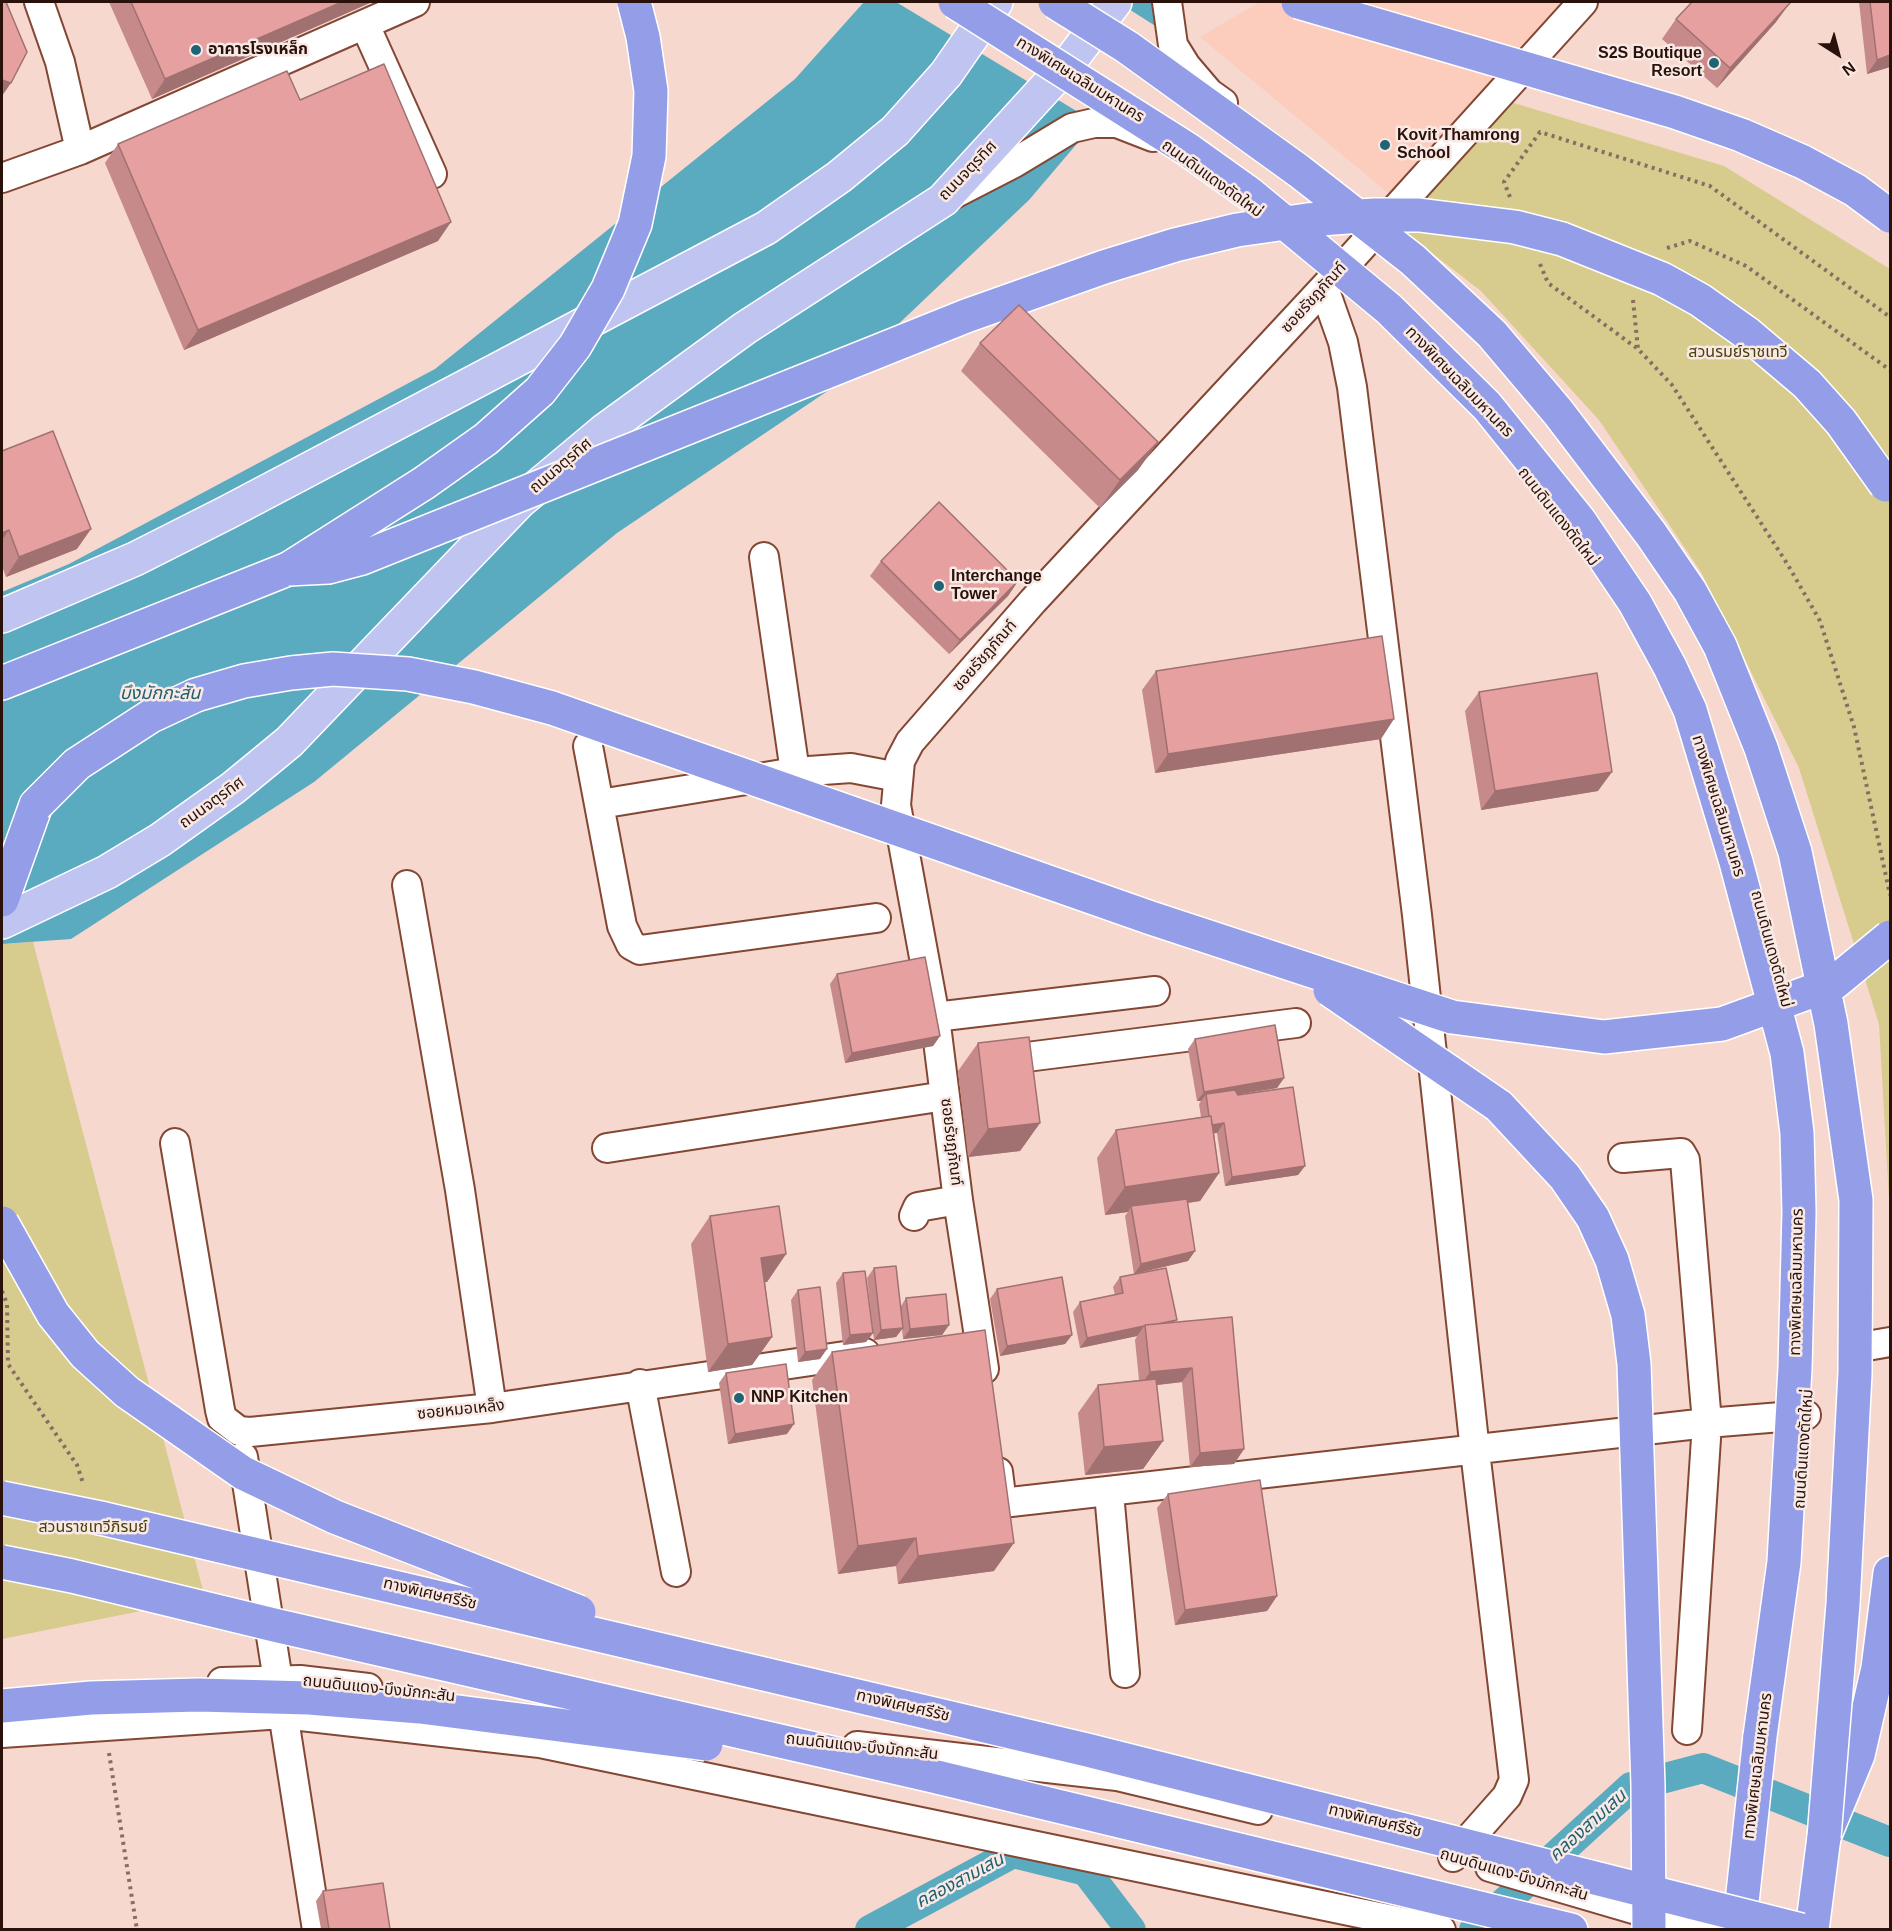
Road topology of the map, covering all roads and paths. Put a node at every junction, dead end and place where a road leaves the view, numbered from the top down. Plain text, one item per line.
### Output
1 (39, 2) edge
2 (415, 2) edge
3 (634, 2) edge
4 (955, 2) edge
5 (996, 2) edge
6 (1055, 2) edge
7 (1115, 2) edge
8 (1167, 2) edge
9 (1298, 2) edge
10 (1583, 2) edge
11 (365, 25) junction
12 (80, 150) junction
13 (432, 174) edge
14 (2, 178) edge
15 (943, 200) junction
16 (1513, 202) dead end
17 (1890, 216) edge
18 (1382, 223) junction
19 (1539, 263) dead end
20 (1330, 281) junction
21 (1890, 317) edge
22 (1890, 496) edge
23 (764, 557) dead end
24 (288, 569) junction
25 (2, 616) edge
26 (2, 683) edge
27 (588, 746) dead end
28 (795, 772) junction
29 (897, 777) junction
30 (600, 804) junction
31 (36, 805) junction
32 (2, 845) edge
33 (407, 885) dead end
34 (1890, 895) edge
35 (2, 900) edge
36 (876, 918) dead end
37 (2, 922) edge
38 (1890, 937) edge
39 (1299, 968) junction
40 (1155, 991) dead end
41 (935, 1017) junction
42 (1296, 1023) dead end
43 (941, 1068) junction
44 (945, 1096) junction
45 (175, 1143) dead end
46 (607, 1148) dead end
47 (1623, 1158) dead end
48 (958, 1200) junction
49 (914, 1216) dead end
50 (2, 1223) edge
51 (2, 1291) edge
52 (1879, 1344) edge
53 (887, 1350) edge
54 (640, 1384) junction
55 (987, 1391) edge
56 (492, 1408) junction
57 (1806, 1415) junction
58 (1707, 1423) junction
59 (239, 1431) junction
60 (994, 1447) edge
61 (1475, 1452) junction
62 (83, 1485) dead end
63 (1109, 1493) junction
64 (2, 1498) edge
65 (2, 1562) edge
66 (676, 1572) dead end
67 (1890, 1573) edge
68 (690, 1655) junction
69 (1125, 1673) dead end
70 (273, 1680) junction
71 (2, 1694) edge
72 (2, 1706) edge
73 (279, 1714) junction
74 (105, 1725) junction
75 (1687, 1730) dead end
76 (2, 1732) edge
77 (937, 1777) junction
78 (1821, 1831) junction
79 (1453, 1857) junction
80 (137, 1929) edge
81 (317, 1929) edge
82 (1442, 1929) edge
83 (1570, 1929) edge
84 (1649, 1929) edge
85 (1705, 1929) edge
86 (1741, 1929) edge
87 (1803, 1929) edge
88 (1812, 1929) edge

1 - 12 street
2 - 11 street
3 - 24 highway, bridge
4 - 86 highway, ทางพิเศษเฉลิมมหานคร, bridge
5 - 25 main road, bridge
6 - 78 highway, bridge
7 - 15 main road, ถนนจตุรทิศ, bridge
8 - 18 street
9 - 17 highway, bridge
10 - 18 street, ซอยรัชฎภัณฑ์
11 - 12 street
11 - 13 street
12 - 14 street
15 - 20 street, ถนนดินแดงตัดใหม่
15 - 37 main road, ถนนจตุรทิศ, bridge
16 - 21 path
18 - 20 street, ซอยรัชฎภัณฑ์
18 - 52 street
19 - 34 path
20 - 29 street, ซอยรัชฎภัณฑ์
20 - 57 street, ถนนดินแดงตัดใหม่
20 - 61 street
22 - 24 highway, bridge
23 - 28 street
24 - 26 highway
27 - 30 street
28 - 29 street
28 - 30 street
29 - 41 street, ซอยรัชฎภัณฑ์
30 - 36 street
31 - 32 highway
31 - 35 highway
31 - 39 highway, bridge
33 - 56 street
38 - 39 highway, bridge
39 - 84 highway, bridge
40 - 41 street
41 - 43 street, ซอยรัชฎภัณฑ์
42 - 43 street
43 - 44 street, ซอยรัชฎภัณฑ์
44 - 46 street
44 - 48 street, ซอยรัชฎภัณฑ์
45 - 59 street
47 - 58 street
48 - 49 street
48 - 55 street, ซอยรัชฎภัณฑ์
50 - 68 highway, bridge
51 - 62 path
52 - 78 street
53 - 54 street, ซอยหมอเหล็ง
54 - 56 street, ซอยหมอเหล็ง
54 - 66 street
56 - 59 street, ซอยหมอเหล็ง
57 - 58 street
57 - 86 street, ถนนดินแดงตัดใหม่
58 - 61 street
58 - 75 street
59 - 70 street
60 - 63 street
61 - 63 street
61 - 79 street
63 - 69 street
64 - 68 highway, ทางพิเศษศรีรัช, bridge
65 - 77 highway, bridge
67 - 78 highway
68 - 87 highway, ทางพิเศษศรีรัช, bridge
70 - 71 street, ถนนดินแดง-บึงมักกะสัน
70 - 73 street
70 - 79 street, ถนนดินแดง-บึงมักกะสัน
72 - 77 highway, bridge
73 - 74 street
73 - 81 street
73 - 82 street
74 - 76 street
74 - 80 path
77 - 83 highway
78 - 87 street
78 - 88 highway
79 - 85 street, ถนนดินแดง-บึงมักกะสัน

